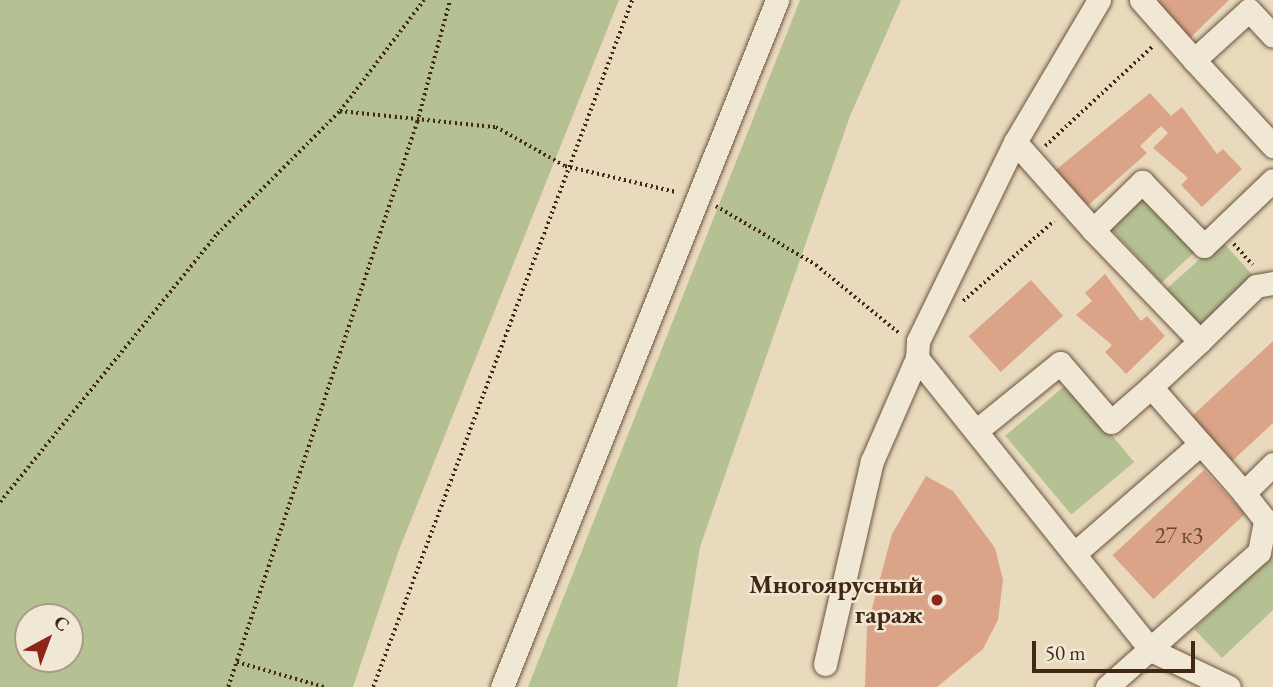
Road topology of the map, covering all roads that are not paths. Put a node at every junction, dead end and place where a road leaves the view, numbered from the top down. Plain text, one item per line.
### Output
1 (777, 0) edge
2 (1100, 0) edge
3 (1141, 0) edge
4 (1273, 36) edge
5 (1194, 60) junction
6 (1015, 142) junction
7 (1273, 146) edge
8 (1273, 180) edge
9 (1093, 230) junction
10 (1271, 284) edge
11 (1200, 341) junction
12 (918, 349) junction
13 (1152, 387) junction
14 (976, 431) junction
15 (1200, 444) junction
16 (1273, 464) edge
17 (1244, 493) junction
18 (1074, 554) junction
19 (1151, 650) junction
20 (825, 664) dead end
21 (502, 687) edge
22 (1107, 687) edge
23 (1229, 687) edge

1 - 21 lane
2 - 6 lane
3 - 5 lane
4 - 5 lane
5 - 7 lane
6 - 9 lane
6 - 12 lane
8 - 9 lane
9 - 11 lane
10 - 11 lane
11 - 13 lane
12 - 14 lane
12 - 20 lane
13 - 14 lane
13 - 15 lane
14 - 18 lane
15 - 17 lane
15 - 18 lane
16 - 17 lane
17 - 19 lane
18 - 19 lane
19 - 22 lane
19 - 23 lane

